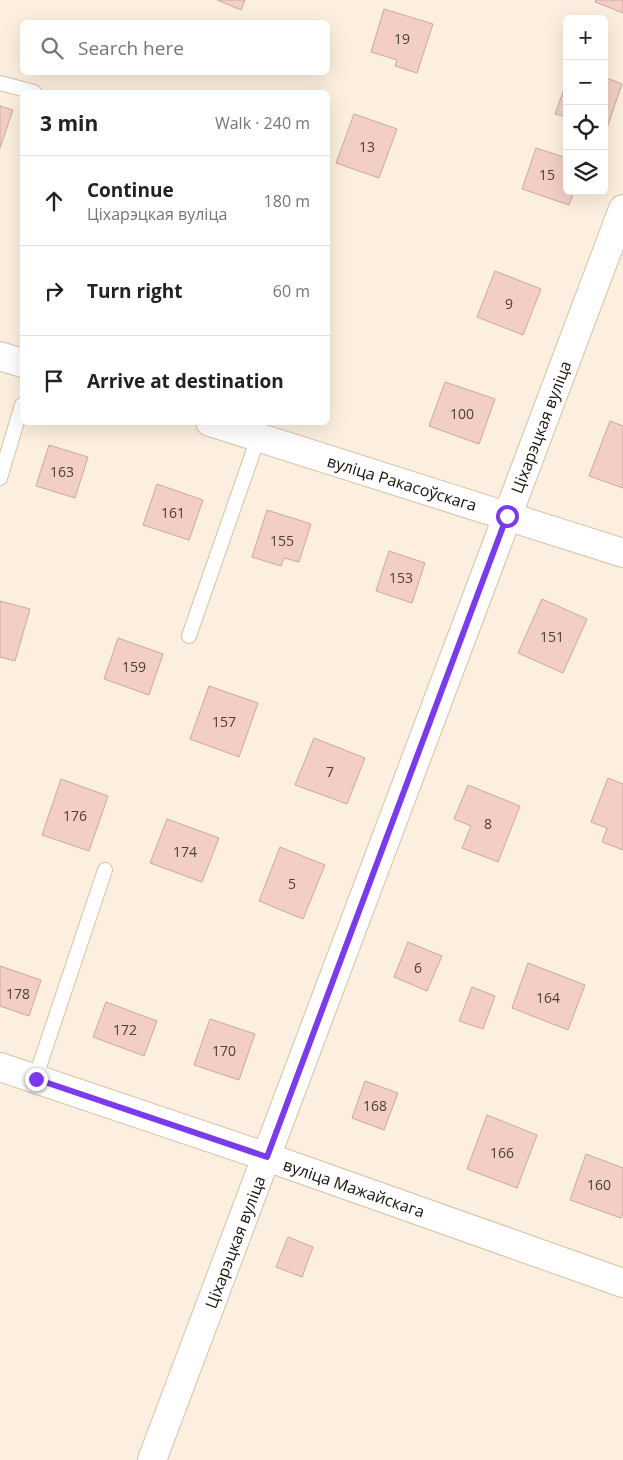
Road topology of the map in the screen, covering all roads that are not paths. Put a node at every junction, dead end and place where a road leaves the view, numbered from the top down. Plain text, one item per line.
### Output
1 (0, 83) edge
2 (26, 90) edge
3 (623, 209) edge
4 (0, 356) edge
5 (20, 363) edge
6 (20, 412) edge
7 (219, 425) edge
8 (258, 438) junction
9 (0, 478) edge
10 (507, 516) junction
11 (623, 553) edge
12 (189, 636) dead end
13 (105, 870) dead end
14 (0, 1067) edge
15 (36, 1079) junction
16 (267, 1157) junction
17 (623, 1283) edge
18 (152, 1460) edge

1 - 2 lane
3 - 10 street, Ціхарэцкая вуліца
4 - 5 street
6 - 9 lane
7 - 8 street, вуліца Ракасоўскага
8 - 10 street, вуліца Ракасоўскага
8 - 12 lane
10 - 11 street, вуліца Ракасоўскага
10 - 16 street, Ціхарэцкая вуліца
13 - 15 lane
14 - 15 street, вуліца Мажайскага
15 - 16 street, вуліца Мажайскага
16 - 17 street, вуліца Мажайскага
16 - 18 street, Ціхарэцкая вуліца

